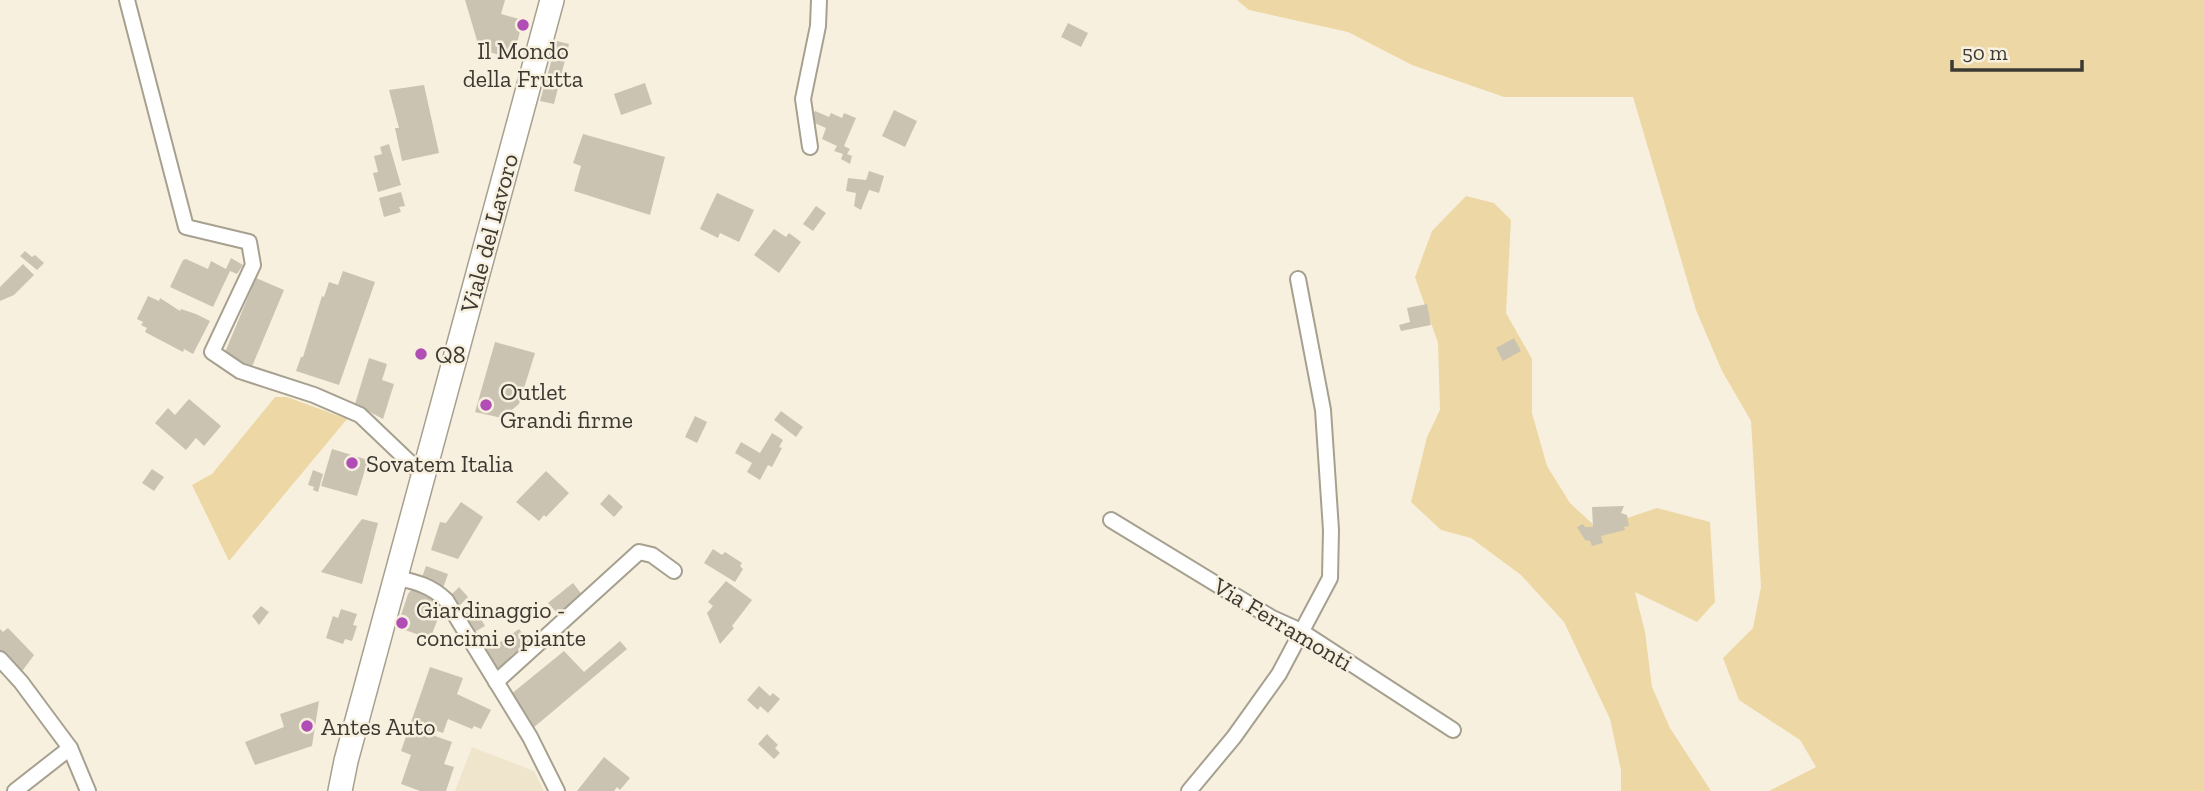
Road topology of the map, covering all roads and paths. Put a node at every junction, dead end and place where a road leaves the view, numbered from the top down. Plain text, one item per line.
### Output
1 (127, 0) edge
2 (552, 0) edge
3 (819, 0) edge
4 (810, 147) dead end
5 (1298, 279) dead end
6 (424, 476) junction
7 (1111, 520) dead end
8 (674, 571) dead end
9 (397, 578) junction
10 (1301, 631) junction
11 (0, 659) edge
12 (496, 682) junction
13 (1453, 730) dead end
14 (71, 748) junction
15 (15, 791) edge
16 (88, 791) edge
17 (340, 791) edge
18 (557, 791) edge
19 (1189, 791) edge

1 - 6 street
2 - 6 main road, Viale del Lavoro
3 - 4 street
5 - 10 street
6 - 9 main road, Viale del Lavoro
7 - 10 street, Via Ferramonti
8 - 12 street
9 - 12 street
9 - 17 main road, Viale del Lavoro
10 - 13 street, Via Ferramonti
10 - 19 street
11 - 14 street
12 - 18 street
14 - 15 street
14 - 16 street

